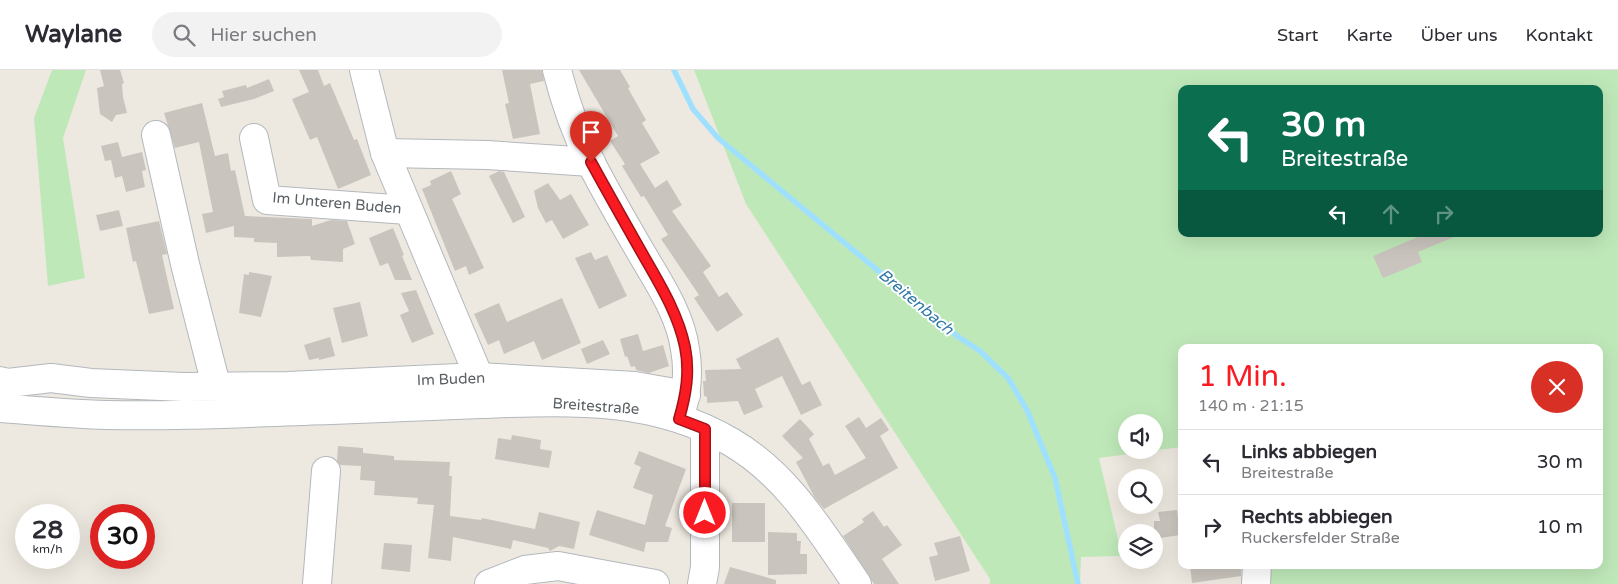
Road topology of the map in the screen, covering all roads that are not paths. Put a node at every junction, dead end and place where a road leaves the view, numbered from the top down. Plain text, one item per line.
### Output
1 (364, 70) edge
2 (557, 70) edge
3 (156, 135) dead end
4 (254, 138) dead end
5 (385, 153) junction
6 (591, 162) junction
7 (408, 210) junction
8 (479, 377) junction
9 (0, 381) edge
10 (216, 385) junction
11 (682, 407) junction
12 (0, 408) edge
13 (705, 429) junction
14 (326, 471) dead end
15 (1257, 569) edge
16 (317, 584) edge
17 (489, 584) edge
18 (655, 584) edge
19 (702, 584) edge
20 (857, 584) edge
21 (1256, 584) edge

1 - 5 street, Im Unteren Buden
2 - 6 street
3 - 10 street
4 - 7 street, Im Unteren Buden
5 - 6 street
5 - 7 street, Im Unteren Buden
6 - 11 street
7 - 8 street, Im Unteren Buden
8 - 10 street, Im Buden
8 - 11 street, Im Buden
9 - 10 street, Im Buden
11 - 12 street, Breitestraße
11 - 13 street, Breitestraße
13 - 19 street
13 - 20 street, Breitestraße
14 - 16 street
15 - 21 street
17 - 18 street

